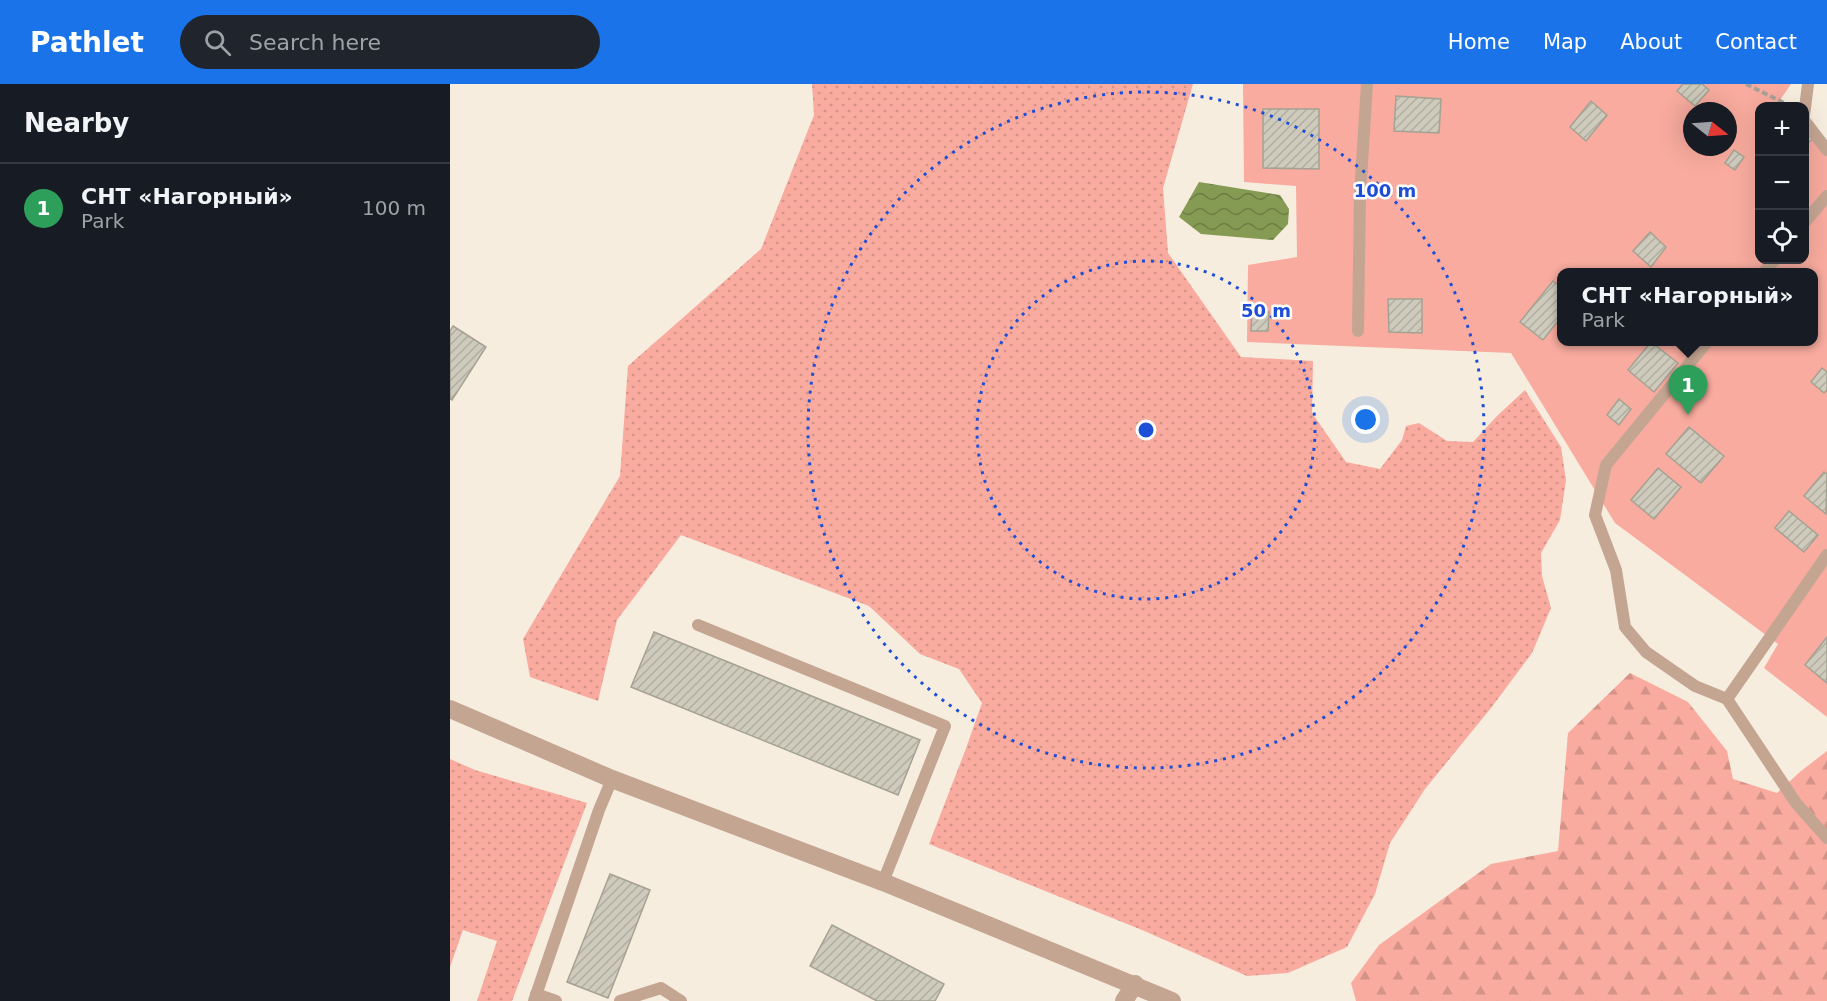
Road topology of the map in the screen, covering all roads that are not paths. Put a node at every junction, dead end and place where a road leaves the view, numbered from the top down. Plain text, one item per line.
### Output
1 (1367, 84) edge
2 (1808, 84) edge
3 (1806, 102) edge
4 (1809, 125) edge
5 (1827, 150) edge
6 (1827, 196) edge
7 (1809, 218) edge
8 (1358, 331) dead end
9 (1704, 346) edge
10 (1827, 555) edge
11 (698, 625) dead end
12 (1727, 699) junction
13 (450, 709) edge
14 (612, 779) junction
15 (1827, 838) edge
16 (883, 882) junction
17 (1135, 984) junction
18 (535, 997) edge
19 (556, 1001) edge
20 (620, 1001) edge
21 (681, 1001) edge
22 (1124, 1001) edge
23 (1172, 1001) edge

1 - 8 lane
2 - 3 lane
4 - 5 lane
6 - 7 lane
9 - 12 lane
10 - 12 lane
11 - 16 lane
12 - 15 lane
13 - 14 street
14 - 16 street
14 - 18 lane
16 - 17 street
17 - 22 street
17 - 23 street
18 - 19 lane
20 - 21 lane

